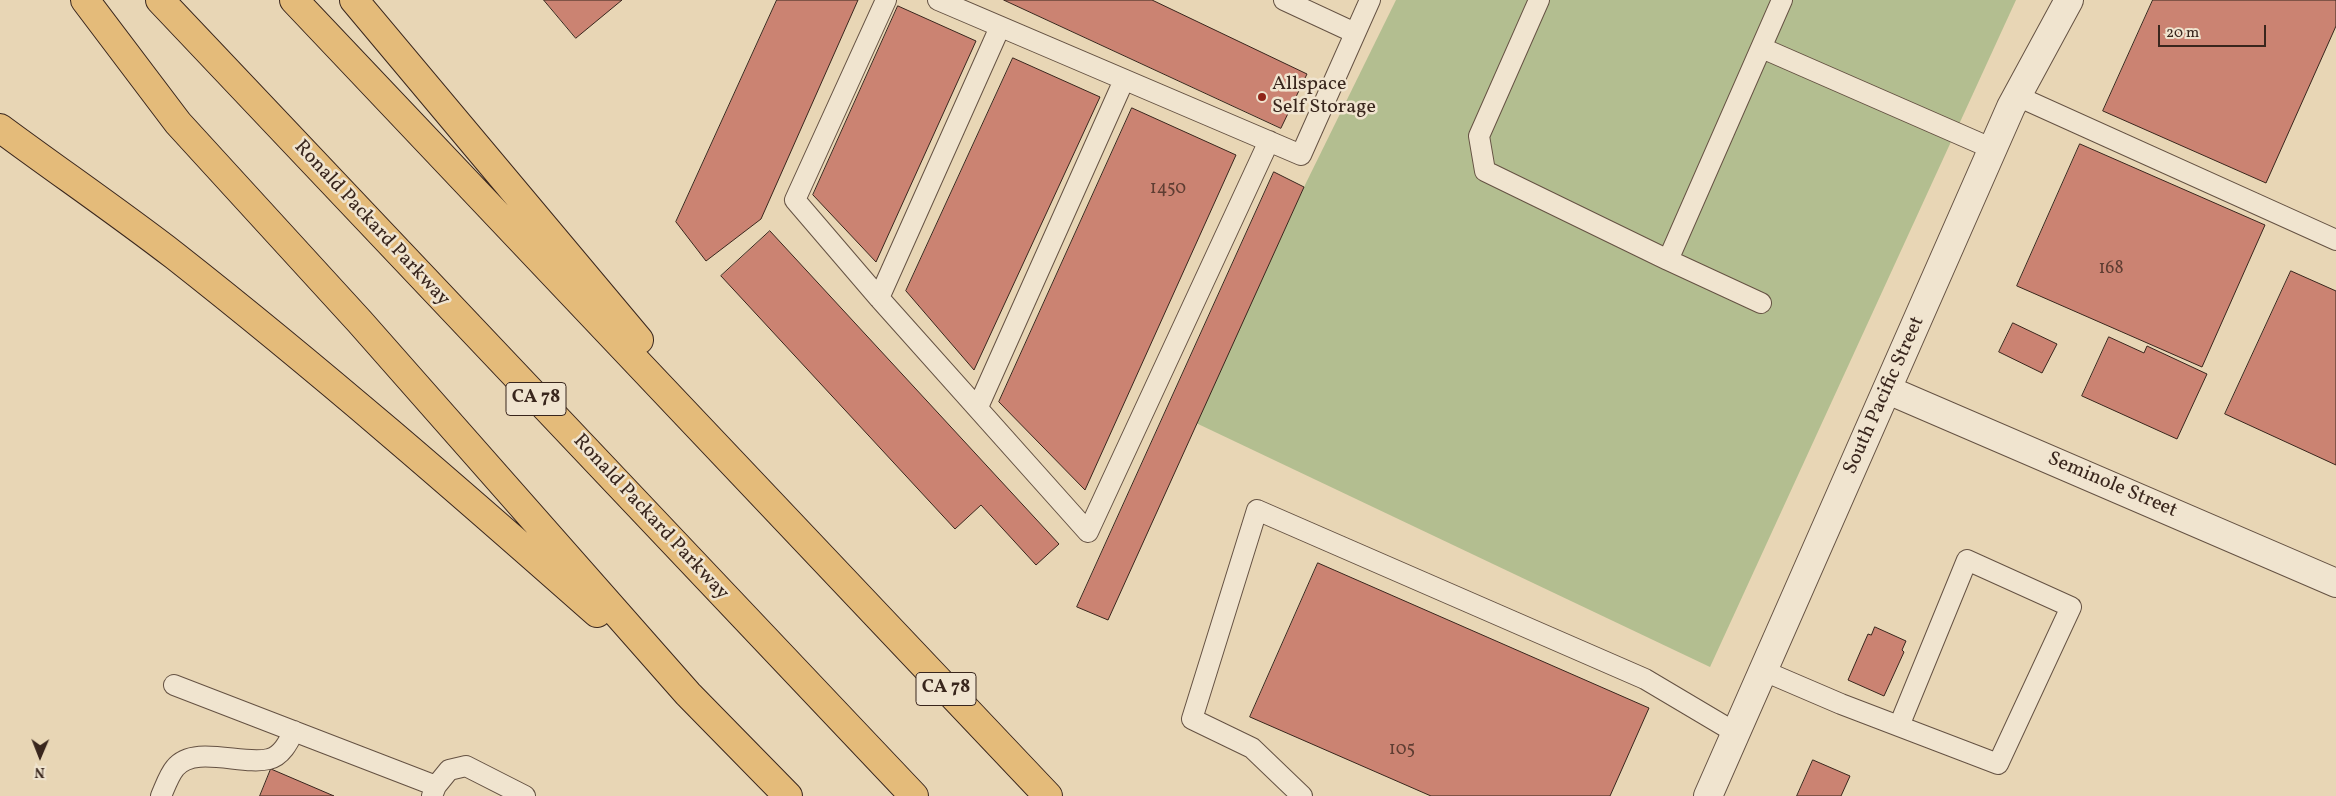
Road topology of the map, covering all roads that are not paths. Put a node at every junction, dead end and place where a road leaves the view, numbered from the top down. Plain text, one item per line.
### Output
1 (85, 0) edge
2 (160, 0) edge
3 (294, 0) edge
4 (354, 0) edge
5 (886, 0) edge
6 (938, 0) edge
7 (1284, 0) edge
8 (1370, 0) edge
9 (1540, 0) edge
10 (1782, 0) edge
11 (2069, 0) edge
12 (1000, 27) junction
13 (1356, 33) junction
14 (1762, 48) junction
15 (1124, 80) junction
16 (2017, 96) junction
17 (0, 128) edge
18 (1269, 141) junction
19 (1993, 149) junction
20 (2336, 240) edge
21 (1668, 260) junction
22 (879, 298) junction
23 (1761, 303) dead end
24 (1888, 390) junction
25 (978, 407) junction
26 (844, 582) junction
27 (2336, 583) edge
28 (1764, 671) junction
29 (174, 685) dead end
30 (688, 694) junction
31 (1898, 726) junction
32 (294, 731) junction
33 (1736, 733) junction
34 (434, 791) edge
35 (161, 796) edge
36 (526, 796) edge
37 (788, 796) edge
38 (914, 796) edge
39 (1048, 796) edge
40 (1302, 796) edge
41 (1708, 796) edge

1 - 30 highway
2 - 38 highway, Ronald Packard Parkway / CA 78
3 - 26 highway, CA 78
4 - 26 highway
5 - 22 lane
6 - 12 lane
7 - 13 lane
8 - 13 lane
9 - 21 lane
10 - 14 lane
11 - 16 street, South Pacific Street
12 - 15 lane
12 - 22 lane
13 - 18 lane
14 - 19 lane
14 - 21 lane
15 - 18 lane
15 - 25 lane
16 - 19 street, South Pacific Street
16 - 20 lane
17 - 30 highway
18 - 25 lane
19 - 24 street, South Pacific Street
21 - 23 lane
22 - 25 lane
24 - 27 street, Seminole Street
24 - 28 street, South Pacific Street
26 - 39 highway, CA 78
28 - 31 lane
28 - 33 street, South Pacific Street
29 - 32 lane
30 - 37 highway
31 - 31 lane
32 - 34 lane
32 - 35 lane
33 - 40 lane
33 - 41 street, South Pacific Street
34 - 36 lane

